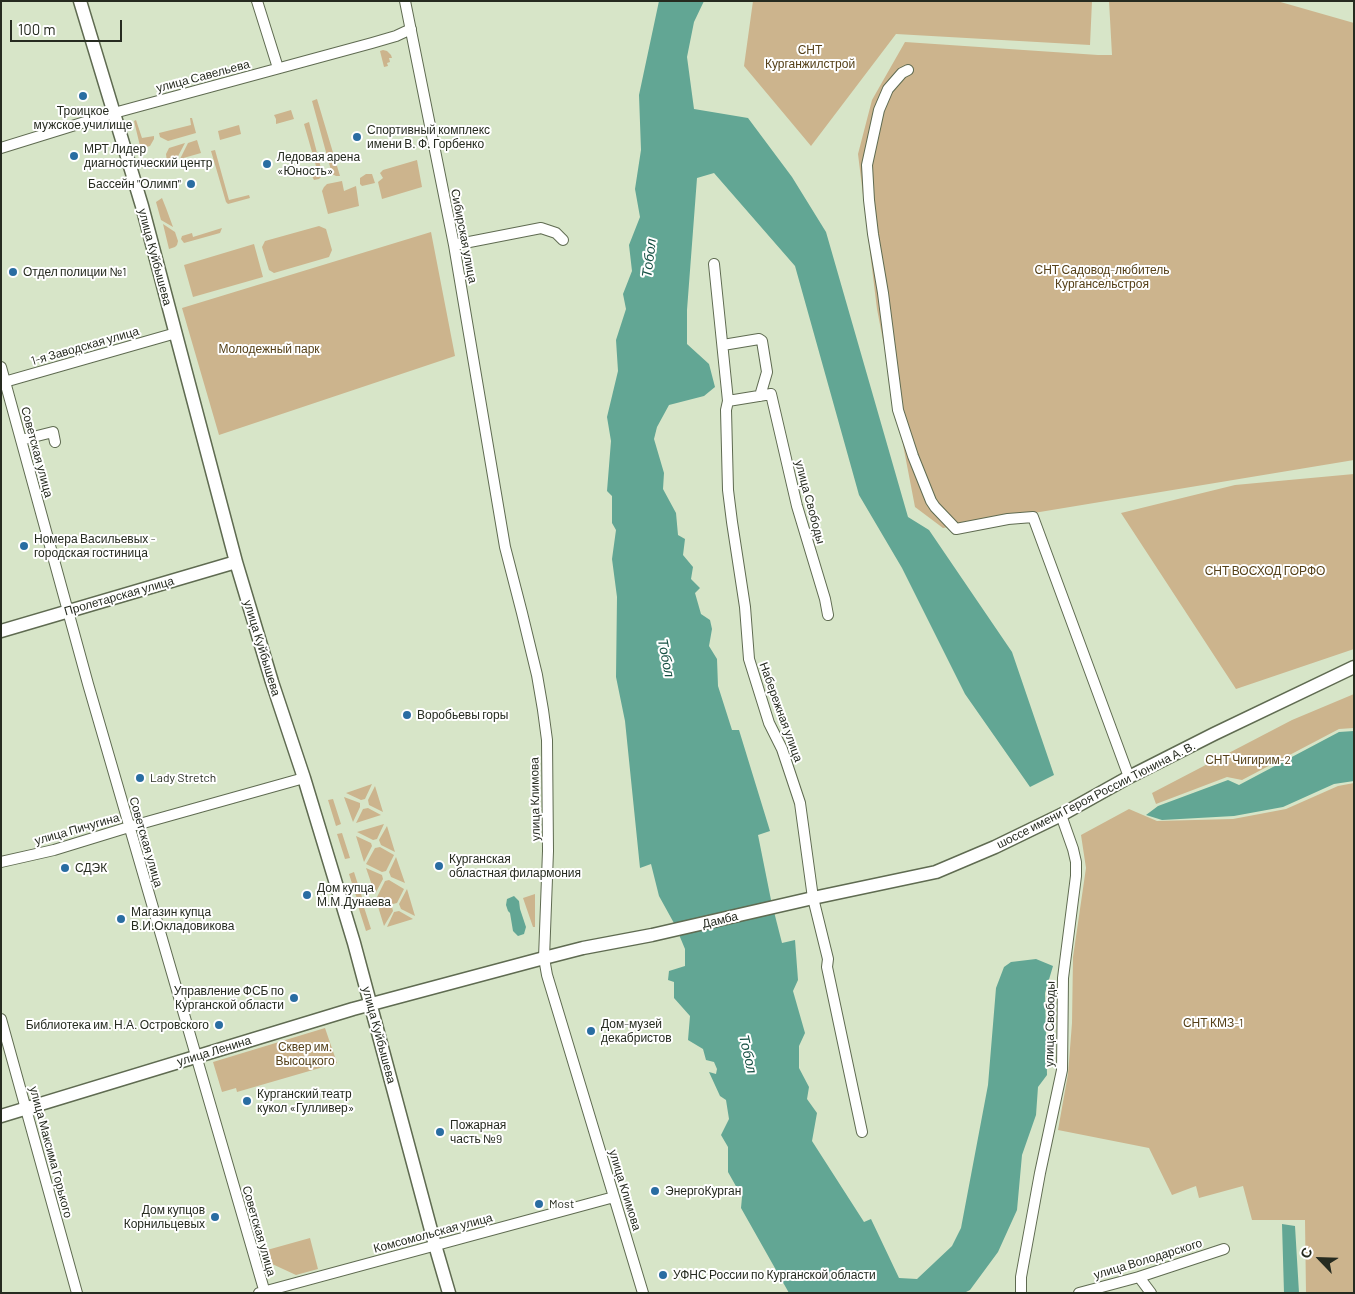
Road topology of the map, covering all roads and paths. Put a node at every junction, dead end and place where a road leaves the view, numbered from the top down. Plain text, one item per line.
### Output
1 (80, 1) edge
2 (257, 1) edge
3 (405, 1) edge
4 (411, 29) junction
5 (278, 68) junction
6 (908, 70) dead end
7 (114, 113) junction
8 (1, 148) edge
9 (563, 240) dead end
10 (454, 245) junction
11 (714, 264) dead end
12 (176, 333) junction
13 (723, 345) junction
14 (1, 367) edge
15 (3, 383) edge
16 (760, 396) junction
17 (728, 401) junction
18 (22, 440) junction
19 (55, 442) dead end
20 (494, 476) joint
21 (236, 562) junction
22 (67, 611) junction
23 (828, 615) dead end
24 (1, 631) edge
25 (1354, 667) edge
26 (1129, 777) junction
27 (304, 778) junction
28 (1061, 815) junction
29 (129, 827) junction
30 (1, 862) edge
31 (813, 898) junction
32 (544, 958) junction
33 (370, 1004) junction
34 (1, 1019) edge
35 (196, 1056) junction
36 (26, 1109) junction
37 (1, 1116) edge
38 (862, 1132) dead end
39 (614, 1197) junction
40 (435, 1245) junction
41 (1224, 1249) dead end
42 (1139, 1277) junction
43 (263, 1292) edge
44 (77, 1293) edge
45 (449, 1293) edge
46 (643, 1293) edge
47 (1021, 1293) edge
48 (1079, 1293) edge
49 (1151, 1293) edge

1 - 7 main road, улица Куйбышева
2 - 5 street
3 - 4 street, Сибирская улица
4 - 5 street, улица Савельева
4 - 10 street, Сибирская улица
5 - 7 street, улица Савельева
6 - 26 street
7 - 8 street, улица Савельева
7 - 12 main road, улица Куйбышева
9 - 10 street
10 - 20 street, Сибирская улица
11 - 13 street, Набережная улица
12 - 15 street, 1-я Заводская улица
12 - 21 main road, улица Куйбышева
13 - 16 street
13 - 17 street, Набережная улица
14 - 15 street, Советская улица
15 - 18 street, Советская улица
16 - 17 street
16 - 23 street, улица Свободы
17 - 31 street, Набережная улица
18 - 19 street
18 - 22 street, Советская улица
20 - 32 street, улица Климова
21 - 22 main road, Пролетарская улица
21 - 27 main road, улица Куйбышева
22 - 24 main road, Пролетарская улица
22 - 29 street, Советская улица
25 - 26 main road, шоссе имени Героя России Тюнина А. В.
26 - 28 main road, шоссе имени Героя России Тюнина А. В.
27 - 29 street, улица Пичугина
27 - 33 main road, улица Куйбышева
28 - 31 main road, шоссе имени Героя России Тюнина А. В.
28 - 47 street, улица Свободы
29 - 30 street, улица Пичугина
29 - 35 street, Советская улица
31 - 32 main road, Дамба
31 - 38 street, Набережная улица
32 - 33 main road, улица Ленина
32 - 39 street, улица Климова
33 - 35 main road, улица Ленина
33 - 40 main road, улица Куйбышева
34 - 36 street, улица Максима Горького
35 - 36 main road, улица Ленина
35 - 43 street, Советская улица
36 - 37 main road, улица Ленина
36 - 44 street, улица Максима Горького
39 - 40 street, Комсомольская улица
39 - 46 street, улица Климова
40 - 43 street, Комсомольская улица
40 - 45 main road, улица Куйбышева
41 - 42 street, улица Володарского
42 - 48 street, улица Володарского
42 - 49 street

